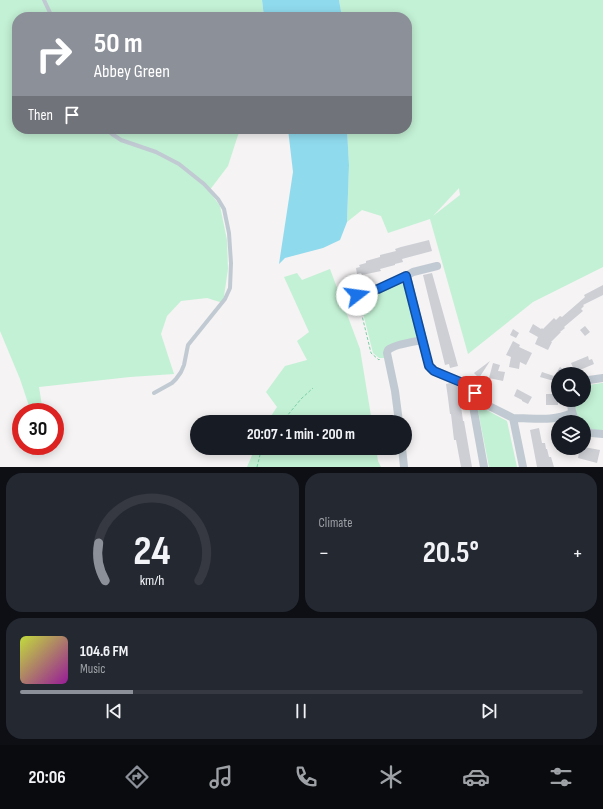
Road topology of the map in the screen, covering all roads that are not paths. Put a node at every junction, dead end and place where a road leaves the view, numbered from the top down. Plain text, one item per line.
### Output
1 (44, 0) edge
2 (50, 12) edge
3 (112, 134) edge
4 (437, 266) dead end
5 (406, 276) junction
6 (357, 295) road end
7 (423, 340) junction
8 (603, 378) edge
9 (591, 380) edge
10 (154, 393) dead end
11 (475, 401) junction
12 (571, 407) edge
13 (572, 413) joint
14 (398, 415) edge
15 (514, 418) junction
16 (591, 433) edge
17 (603, 434) edge
18 (403, 455) edge
19 (404, 467) edge
20 (484, 467) edge
21 (523, 467) edge

1 - 2 lane
3 - 10 lane
4 - 5 street
5 - 6 street
5 - 7 street
7 - 11 street
7 - 14 street
8 - 9 street
11 - 15 street
11 - 20 street
12 - 13 street
13 - 15 street
15 - 21 street
16 - 17 street
18 - 19 street

